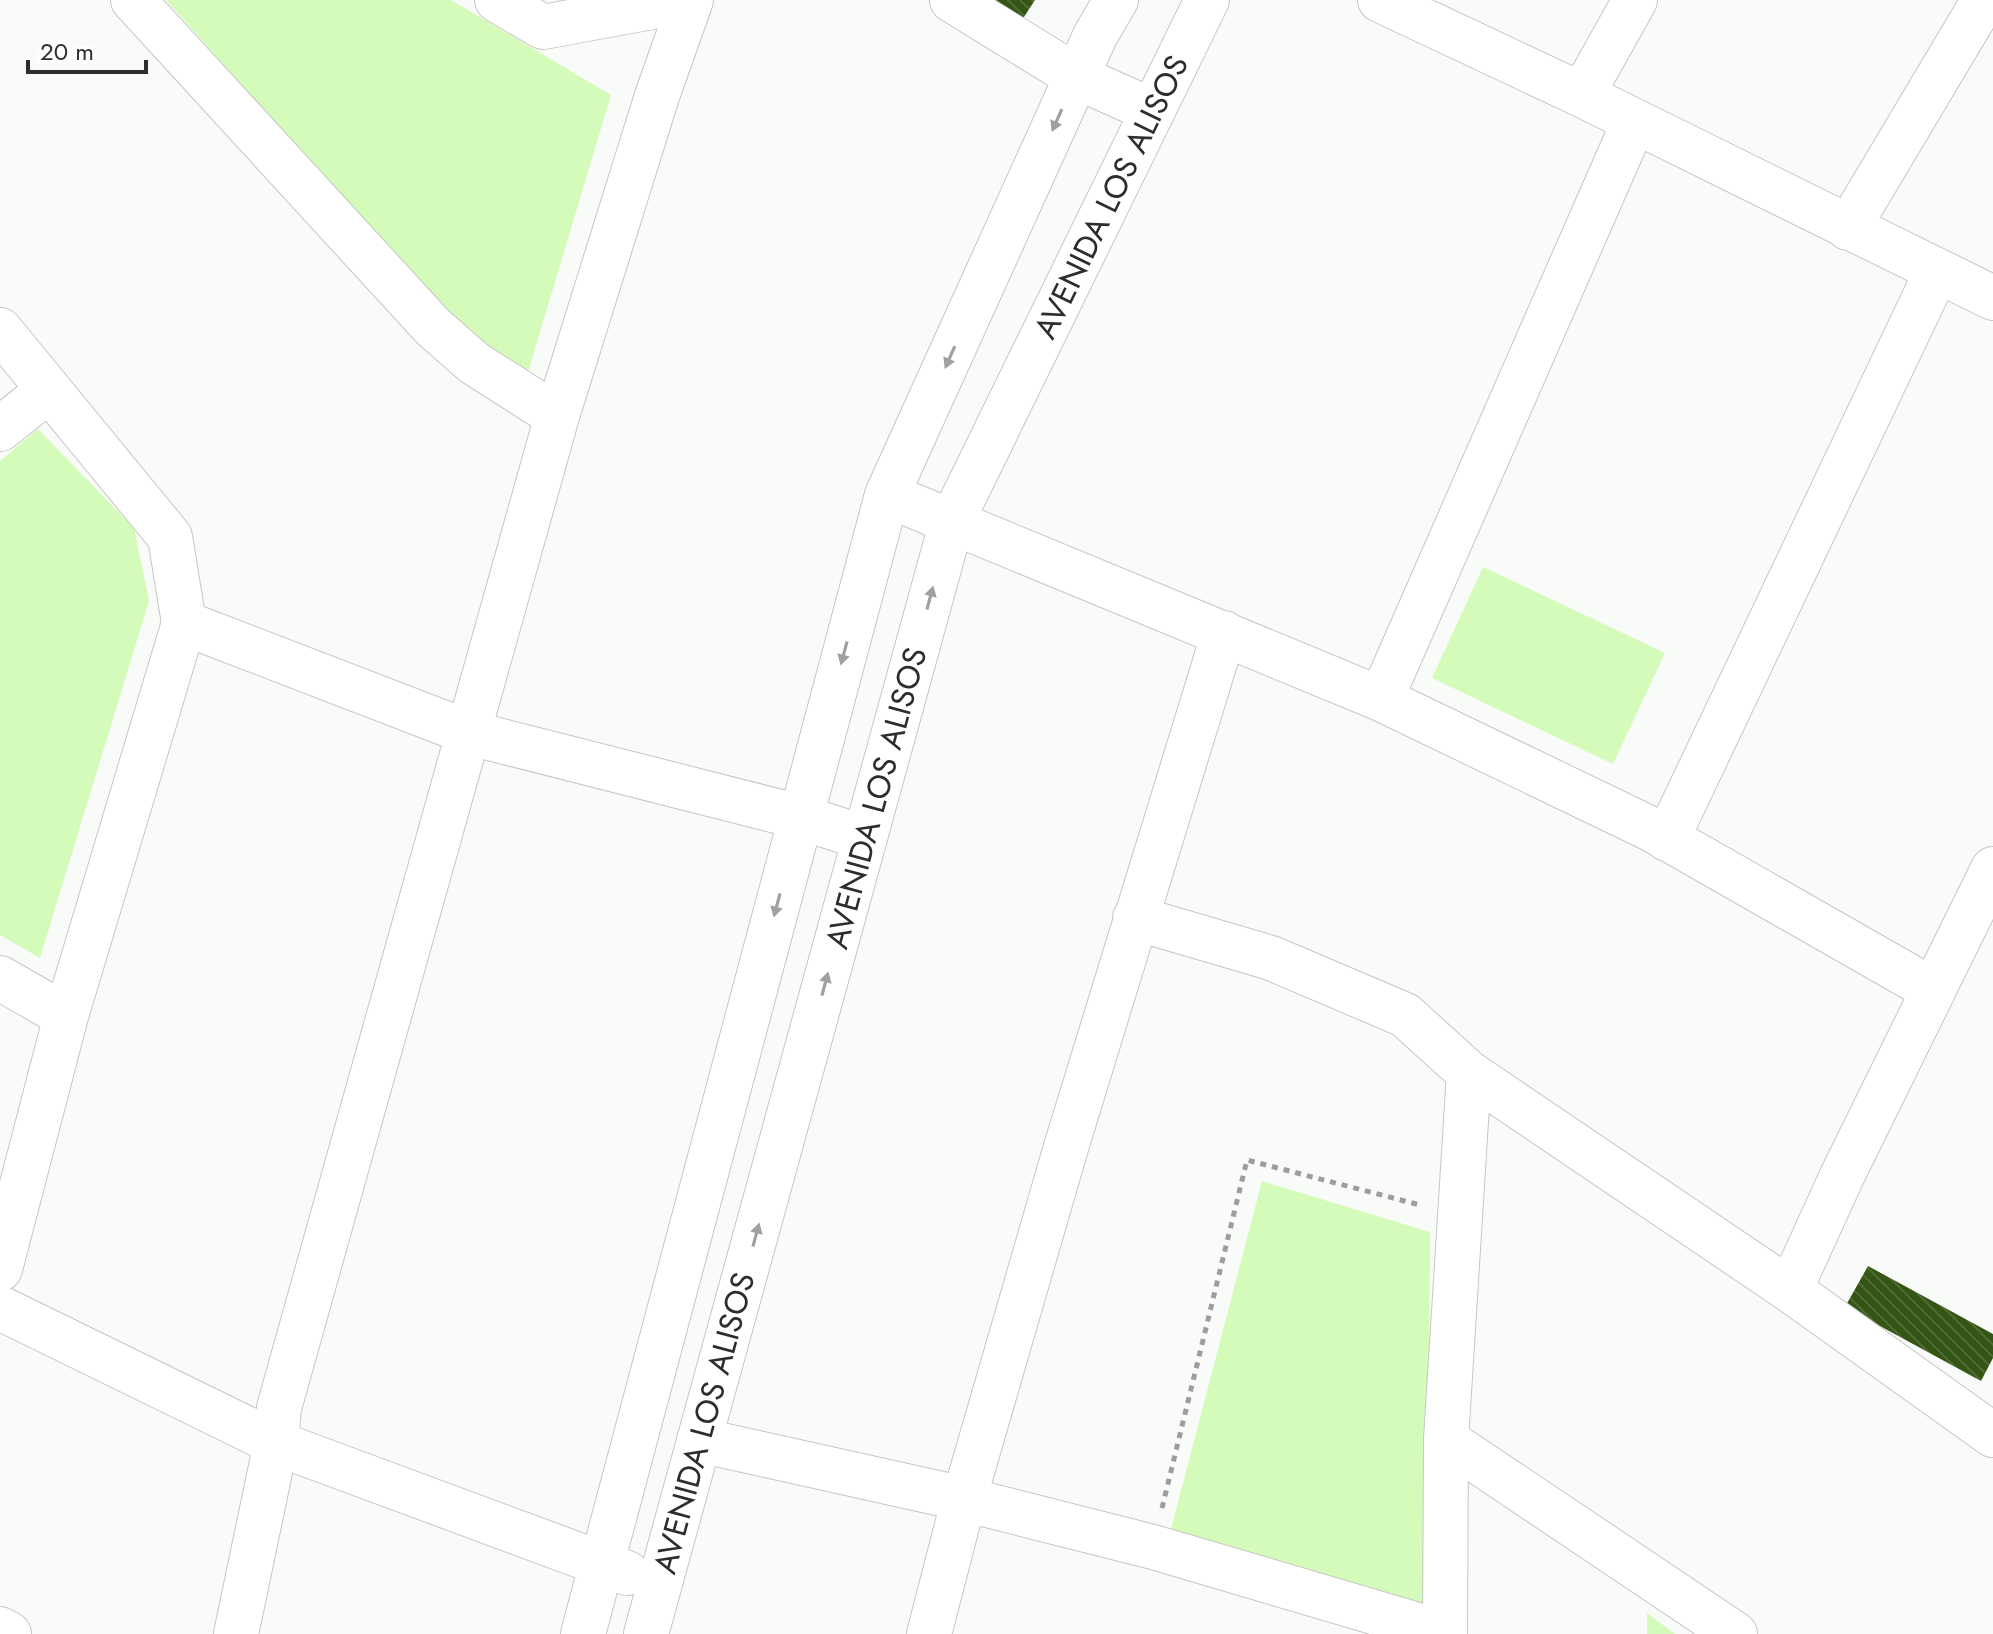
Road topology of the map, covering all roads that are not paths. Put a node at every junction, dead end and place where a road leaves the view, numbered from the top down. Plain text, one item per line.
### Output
1 (133, 0) edge
2 (497, 0) edge
3 (690, 0) edge
4 (952, 0) edge
5 (1116, 0) edge
6 (1207, 0) edge
7 (1380, 0) edge
8 (1635, 0) edge
9 (1984, 0) edge
10 (1077, 77) junction
11 (1582, 95) junction
12 (1153, 111) junction
13 (1634, 122) junction
14 (1848, 228) junction
15 (1937, 271) junction
16 (1993, 298) edge
17 (0, 330) edge
18 (49, 390) junction
19 (557, 416) junction
20 (0, 429) edge
21 (887, 495) junction
22 (952, 521) junction
23 (184, 623) junction
24 (1224, 633) junction
25 (1381, 699) junction
26 (470, 733) junction
27 (800, 817) junction
28 (865, 838) junction
29 (1667, 839) junction
30 (1991, 876) edge
31 (1135, 918) junction
32 (0, 978) edge
33 (1933, 990) junction
34 (66, 1016) junction
35 (1469, 1073) junction
36 (0, 1269) edge
37 (1790, 1290) junction
38 (0, 1308) edge
39 (1993, 1435) edge
40 (699, 1440) junction
41 (1446, 1440) junction
42 (276, 1443) junction
43 (964, 1499) junction
44 (602, 1563) junction
45 (660, 1585) junction
46 (0, 1629) edge
47 (1445, 1633) edge
48 (9, 1634) edge
49 (236, 1634) edge
50 (583, 1634) edge
51 (646, 1634) edge
52 (929, 1634) edge
53 (1735, 1634) edge

1 - 19 street
2 - 3 street
3 - 19 street
4 - 10 street
5 - 10 street, AVENIDA LOS ALISOS
6 - 12 street, AVENIDA LOS ALISOS
7 - 11 street
8 - 11 street
9 - 14 street
10 - 12 street
10 -> 21 street, AVENIDA LOS ALISOS
11 - 13 street
12 - 22 street, AVENIDA LOS ALISOS
13 - 14 street
13 - 25 street
14 - 15 street
15 - 16 street
15 - 29 street
17 - 18 street
18 - 20 street
18 - 23 street
19 - 26 street
21 - 22 street
21 -> 27 street, AVENIDA LOS ALISOS
22 - 24 street
28 -> 22 street, AVENIDA LOS ALISOS
23 - 26 street
23 - 34 street
24 - 25 street
24 - 31 street
25 - 29 street
26 - 27 street
26 - 42 street
27 - 28 street
27 -> 44 street, AVENIDA LOS ALISOS
40 -> 28 street, AVENIDA LOS ALISOS
29 - 33 street
30 - 33 street
31 - 35 street
31 - 43 street
32 - 34 street
33 - 37 street
34 - 36 street
35 - 37 street
35 - 41 street
37 - 39 street
38 - 42 street
40 - 43 street
40 - 45 street, AVENIDA LOS ALISOS
41 - 47 street
41 - 53 street
42 - 44 street
42 - 49 street
43 - 47 street
43 - 52 street
44 - 45 street
44 - 50 street, AVENIDA LOS ALISOS
45 - 51 street, AVENIDA LOS ALISOS
46 - 48 street

